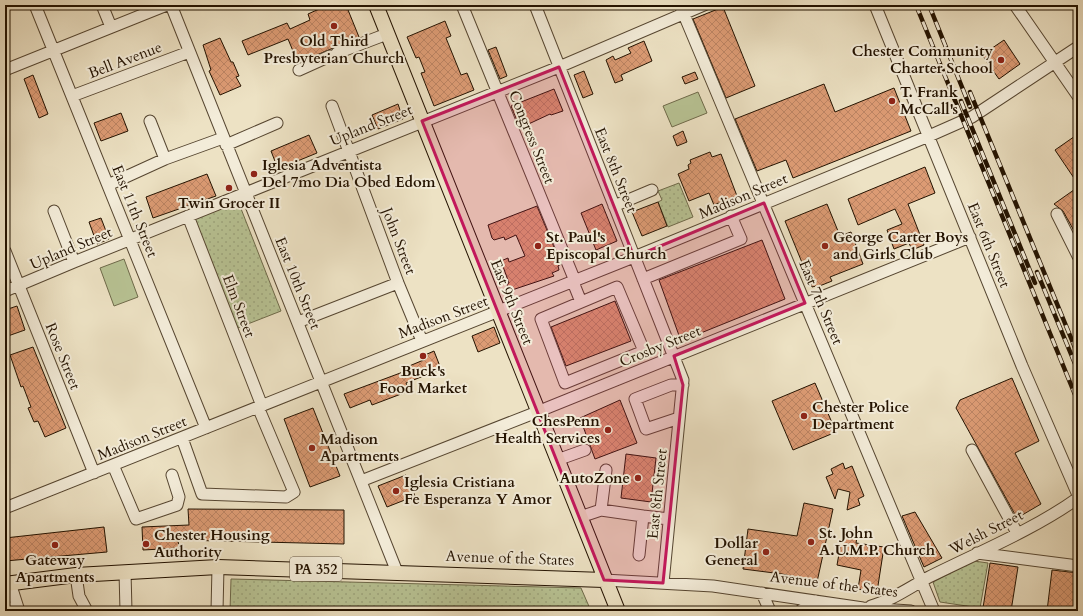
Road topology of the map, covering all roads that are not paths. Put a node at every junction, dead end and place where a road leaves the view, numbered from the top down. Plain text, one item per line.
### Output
1 (35, 5) edge
2 (102, 5) edge
3 (167, 5) edge
4 (171, 5) edge
5 (376, 5) edge
6 (462, 5) edge
7 (535, 5) edge
8 (704, 5) edge
9 (875, 5) edge
10 (1016, 5) edge
11 (682, 9) edge
12 (111, 28) junction
13 (387, 34) junction
14 (1078, 47) edge
15 (54, 50) junction
16 (189, 52) junction
17 (1055, 62) junction
18 (559, 67) junction
19 (5, 70) edge
20 (299, 70) dead end
21 (497, 90) junction
22 (72, 96) junction
23 (1078, 96) edge
24 (332, 106) dead end
25 (150, 121) dead end
26 (422, 121) junction
27 (278, 123) dead end
28 (929, 136) junction
29 (225, 141) junction
30 (349, 150) junction
31 (165, 159) junction
32 (108, 185) junction
33 (652, 190) dead end
34 (246, 193) junction
35 (764, 203) junction
36 (614, 206) junction
37 (54, 211) dead end
38 (1057, 214) dead end
39 (188, 216) junction
40 (731, 216) junction
41 (970, 237) junction
42 (130, 239) junction
43 (5, 251) edge
44 (1078, 256) edge
45 (634, 257) junction
46 (74, 262) junction
47 (643, 279) junction
48 (574, 281) junction
49 (398, 283) junction
50 (19, 286) junction
51 (5, 292) edge
52 (581, 302) junction
53 (805, 303) junction
54 (498, 312) junction
55 (298, 322) junction
56 (422, 341) junction
57 (674, 356) junction
58 (602, 368) junction
59 (321, 382) junction
60 (608, 383) junction
61 (683, 385) junction
62 (260, 407) junction
63 (537, 412) junction
64 (679, 418) junction
65 (206, 428) junction
66 (182, 438) junction
67 (585, 450) dead end
68 (972, 450) dead end
69 (557, 460) junction
70 (114, 465) junction
71 (606, 470) dead end
72 (94, 473) junction
73 (172, 476) dead end
74 (361, 481) junction
75 (1078, 494) edge
76 (1078, 498) edge
77 (5, 508) edge
78 (601, 510) junction
79 (643, 516) junction
80 (580, 517) junction
81 (669, 519) junction
82 (1017, 533) junction
83 (977, 553) junction
84 (639, 555) dead end
85 (1078, 566) edge
86 (218, 567) junction
87 (125, 572) junction
88 (397, 572) junction
89 (76, 575) junction
90 (604, 580) junction
91 (921, 582) junction
92 (8, 583) edge
93 (662, 583) junction
94 (762, 593) junction
95 (816, 602) junction
96 (18, 608) edge
97 (863, 608) junction
98 (5, 610) edge
99 (87, 611) edge
100 (126, 611) edge
101 (217, 611) edge
102 (618, 611) edge
103 (770, 611) edge
104 (800, 611) edge
105 (911, 611) edge
106 (934, 611) edge

1 - 15 street, East 11th Street
2 - 12 street
3 - 12 street
4 - 16 street, East 10th Street
5 - 13 main road, East 9th Street
6 - 21 street, Congress Street
7 - 18 street, East 8th Street
8 - 11 street, Upland Street
9 - 28 street, East 6th Street
10 - 17 street
11 - 18 street, Upland Street
11 - 35 street, East 7th Street
12 - 15 street
13 - 20 street
13 - 26 main road, East 9th Street
14 - 17 street, Madison Street
15 - 19 street
15 - 22 street, East 11th Street
16 - 22 street, Bell Avenue
16 - 29 street, East 10th Street
17 - 23 street
17 - 28 street, Madison Street
18 - 21 street, Upland Street
18 - 36 street, East 8th Street
21 - 26 street, Upland Street
21 - 48 street, Congress Street
22 - 32 street, East 11th Street
24 - 30 street, John Street
25 - 31 street
26 - 30 street, Upland Street
26 - 54 main road, East 9th Street
27 - 29 street
28 - 35 street, Madison Street
28 - 41 street, East 6th Street
29 - 31 street
29 - 34 street, East 10th Street
30 - 34 street, Upland Street
30 - 49 street, John Street
31 - 32 street
32 - 42 street, East 11th Street
33 - 36 street
34 - 39 street, Upland Street
34 - 55 street, East 10th Street
35 - 40 street, Madison Street
35 - 53 street, East 7th Street
36 - 45 street, East 8th Street
37 - 46 street
38 - 44 street
39 - 42 street, Upland Street
39 - 62 street, Elm Street
40 - 45 street, Madison Street
40 - 47 street
41 - 53 street, Crosby Street
41 - 75 street, East 6th Street
42 - 46 street, Upland Street
42 - 65 street, East 11th Street
43 - 50 street, Rose Street
45 - 47 street, East 8th Street
45 - 48 street, Madison Street
46 - 50 street, Upland Street
47 - 57 street, East 8th Street
48 - 52 street, Congress Street
48 - 54 street, Madison Street
49 - 55 street
49 - 56 street, John Street
50 - 51 street, Upland Street
50 - 72 street, Rose Street
52 - 58 street
52 - 58 street
53 - 57 street, Crosby Street
53 - 91 street, East 7th Street
54 - 56 street, Madison Street
54 - 63 main road, East 9th Street
55 - 59 street, East 10th Street
56 - 59 street, Madison Street
57 - 60 street, Crosby Street
57 - 61 street, East 8th Street
58 - 60 street
59 - 62 street, Madison Street
59 - 74 street, East 10th Street
60 - 63 street, Crosby Street
61 - 64 street, East 8th Street
61 - 64 street
62 - 65 street, Madison Street
62 - 66 street, Elm Street
63 - 69 main road, East 9th Street
63 - 74 street, Crosby Street
64 - 81 street, East 8th Street
65 - 66 street, Madison Street
66 - 70 street, Madison Street
67 - 69 street
68 - 82 street
69 - 80 main road, East 9th Street
70 - 72 street, Madison Street
70 - 73 street
71 - 78 street
72 - 77 street, Madison Street
74 - 88 street, East 10th Street
76 - 82 street, Welsh Street
78 - 79 street
78 - 80 street
79 - 81 street
79 - 84 street
80 - 90 main road, East 9th Street
81 - 93 street, East 8th Street
82 - 83 street, Welsh Street
83 - 85 street
83 - 91 street, Welsh Street
86 - 87 main road, Avenue of the States / PA 352
86 - 88 main road, Avenue of the States / PA 352
86 - 101 street
87 - 89 main road, Avenue of the States / PA 352
87 - 100 street
88 - 90 main road, Avenue of the States / PA 352
89 - 92 main road, PA 352
89 - 99 street
90 - 93 street, Avenue of the States
90 - 102 main road, East 9th Street
91 - 97 street, Welsh Street
91 - 106 street, East 7th Street
92 - 96 street
93 - 94 street, Avenue of the States
94 - 95 street, Avenue of the States
94 - 103 street
95 - 97 street, Avenue of the States
95 - 104 street
96 - 98 street
97 - 105 street, Avenue of the States

